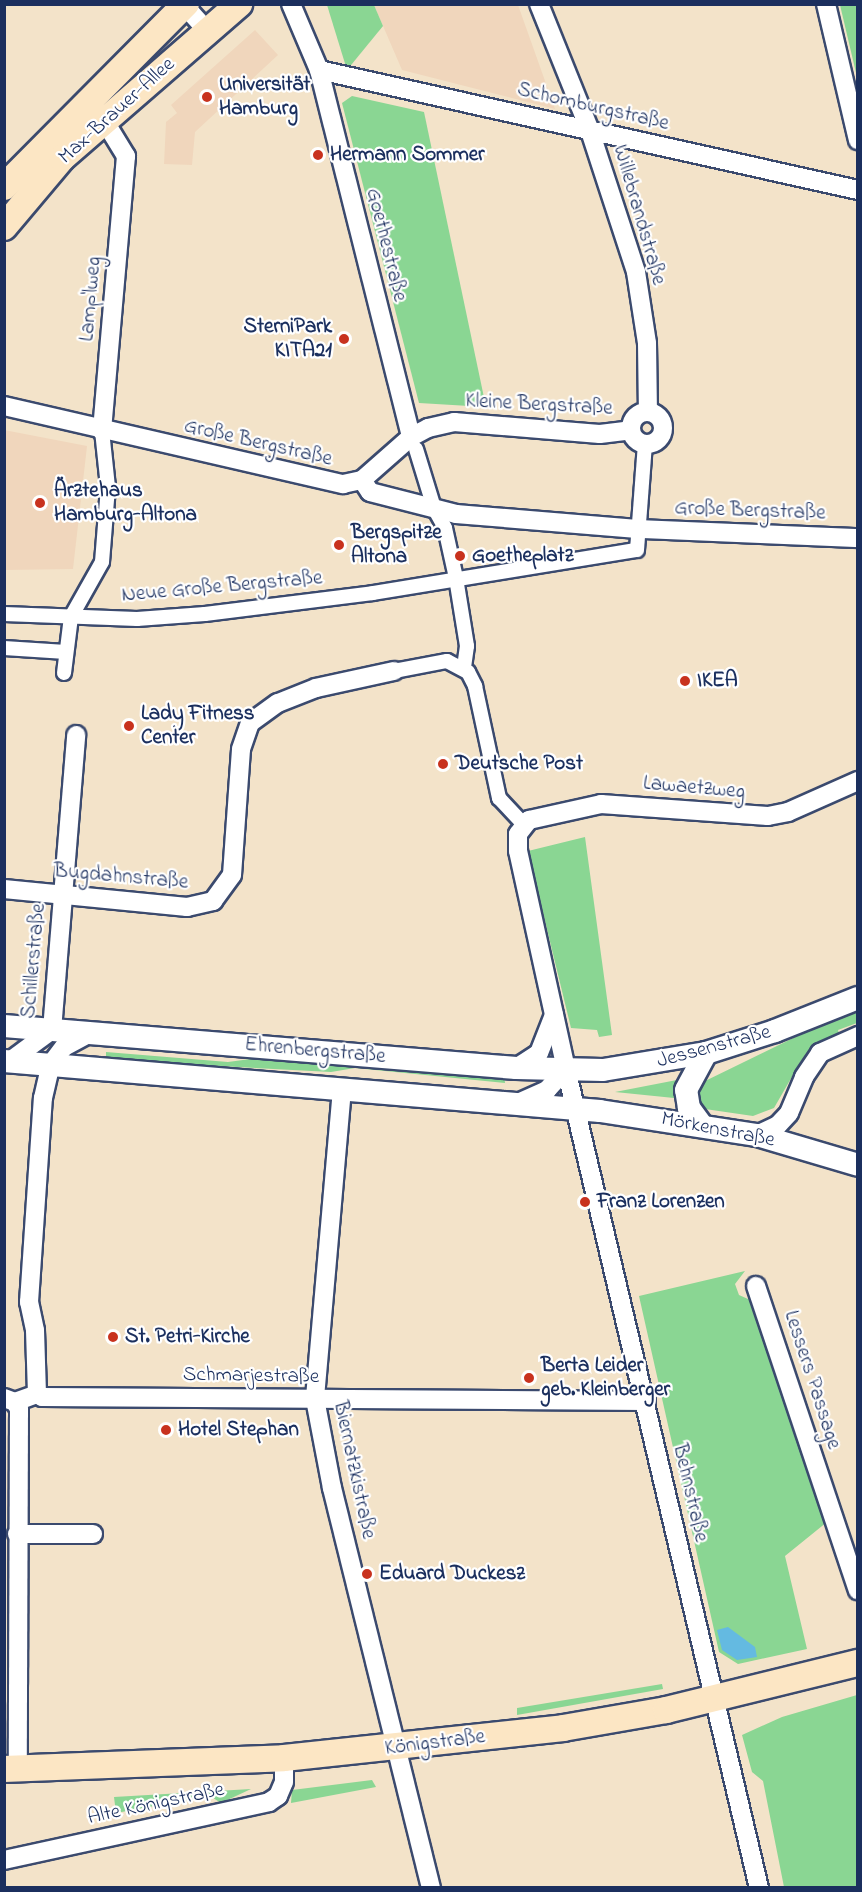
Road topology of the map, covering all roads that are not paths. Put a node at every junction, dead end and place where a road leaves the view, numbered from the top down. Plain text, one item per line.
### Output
1 (239, 4) edge
2 (291, 4) edge
3 (539, 4) edge
4 (826, 4) edge
5 (184, 5) edge
6 (214, 26) junction
7 (143, 48) junction
8 (319, 70) junction
9 (107, 108) junction
10 (590, 131) junction
11 (858, 140) edge
12 (4, 187) edge
13 (858, 190) edge
14 (4, 227) edge
15 (4, 406) edge
16 (648, 412) junction
17 (631, 430) junction
18 (102, 431) junction
19 (413, 443) junction
20 (645, 444) junction
21 (362, 480) junction
22 (434, 508) junction
23 (640, 529) junction
24 (858, 538) edge
25 (456, 578) junction
26 (4, 614) edge
27 (71, 617) junction
28 (4, 648) edge
29 (66, 652) junction
30 (464, 668) junction
31 (394, 671) joint
32 (64, 673) dead end
33 (76, 735) dead end
34 (858, 782) edge
35 (523, 824) junction
36 (4, 889) edge
37 (63, 894) junction
38 (858, 998) edge
39 (554, 1015) junction
40 (4, 1026) edge
41 (52, 1030) junction
42 (90, 1033) junction
43 (858, 1036) edge
44 (706, 1053) junction
45 (7, 1061) edge
46 (51, 1064) junction
47 (516, 1068) junction
48 (566, 1069) junction
49 (342, 1089) junction
50 (518, 1103) junction
51 (576, 1108) junction
52 (700, 1123) junction
53 (757, 1134) junction
54 (858, 1165) edge
55 (756, 1286) dead end
56 (37, 1394) junction
57 (315, 1399) junction
58 (10, 1400) edge
59 (646, 1401) junction
60 (17, 1534) junction
61 (93, 1534) dead end
62 (858, 1590) edge
63 (858, 1663) edge
64 (715, 1698) junction
65 (396, 1748) junction
66 (284, 1758) junction
67 (11, 1768) edge
68 (4, 1860) edge
69 (431, 1887) edge
70 (759, 1887) edge

1 - 6 main road, Max-Brauer-Allee
2 - 8 street, Goethestraße
3 - 10 street, Willebrandstraße
4 - 11 street
5 - 6 street
5 - 7 main road, Max-Brauer-Allee
6 - 9 main road, Max-Brauer-Allee
7 - 9 main road
7 - 9 main road, Max-Brauer-Allee
8 - 10 street, Schomburgstraße
8 - 19 street, Goethestraße
9 - 12 main road, Max-Brauer-Allee
9 - 14 main road, Max-Brauer-Allee
9 - 18 street, Lamp'lweg
10 - 13 street, Schomburgstraße
10 - 16 street, Willebrandstraße
15 - 18 street, Große Bergstraße
16 - 17 street
16 - 20 street, Willebrandstraße
17 - 19 street, Kleine Bergstraße
17 - 20 street
18 - 21 street, Große Bergstraße
18 - 27 street, Lamp'lweg
19 - 21 street
19 - 22 street
20 - 23 street
21 - 22 street, Große Bergstraße
22 - 23 street, Große Bergstraße
22 - 25 street
23 - 24 street, Große Bergstraße
23 - 25 street
25 - 27 street, Neue Große Bergstraße
25 - 30 street
26 - 27 street, Neue Große Bergstraße
27 - 29 street
28 - 29 street
29 - 32 street
30 - 31 street, Bugdahnstraße
30 - 35 street
31 - 37 street, Bugdahnstraße
33 - 37 street, Schillerstraße
34 - 35 street, Lawaetzweg
35 - 39 street, Behnstraße
36 - 37 street, Bugdahnstraße
37 - 41 street, Schillerstraße
38 - 44 street, Jessenstraße
39 - 47 street
39 - 48 street, Behnstraße
40 - 41 street, Ehrenbergstraße
41 - 42 street, Ehrenbergstraße
41 - 45 street, Schillerstraße
42 - 46 street
42 - 47 street, Ehrenbergstraße
43 - 53 street
44 - 48 street, Jessenstraße
44 - 52 street
45 - 46 street, Ehrenbergstraße
46 - 49 street, Ehrenbergstraße
46 - 56 street
47 - 48 street, Ehrenbergstraße
48 - 50 street, Ehrenbergstraße
48 - 51 street, Behnstraße
49 - 50 street, Ehrenbergstraße
49 - 57 street, Biernatzkistraße
50 - 51 street, Ehrenbergstraße
51 - 52 street, Mörkenstraße
51 - 59 street, Behnstraße
52 - 53 street, Mörkenstraße
53 - 54 street, Mörkenstraße
55 - 62 street, Lessers Passage
56 - 57 street, Schmarjestraße
56 - 58 street, Schmarjestraße
57 - 59 street, Schmarjestraße
57 - 65 street, Biernatzkistraße
58 - 60 street
59 - 64 street, Behnstraße
60 - 61 street
60 - 67 street
63 - 64 main road, Königstraße
64 - 65 main road, Königstraße
64 - 70 street, Behnstraße
65 - 66 main road, Königstraße
65 - 69 street, Biernatzkistraße
66 - 67 main road, Königstraße
66 - 68 street, Alte Königstraße

